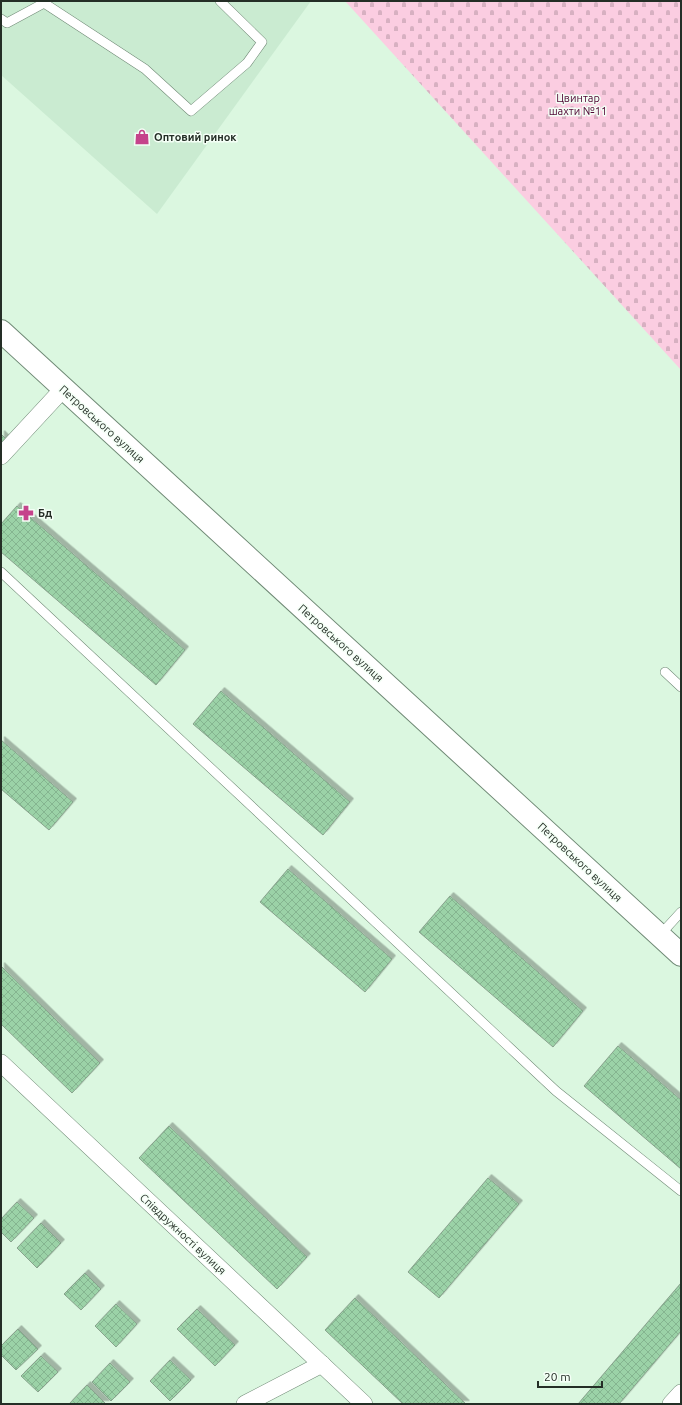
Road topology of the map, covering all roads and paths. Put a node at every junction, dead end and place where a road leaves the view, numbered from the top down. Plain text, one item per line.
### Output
1 (220, 1) edge
2 (1, 19) edge
3 (1, 331) edge
4 (63, 389) junction
5 (1, 456) edge
6 (1, 572) edge
7 (665, 672) dead end
8 (681, 687) edge
9 (681, 912) edge
10 (660, 935) junction
11 (681, 955) edge
12 (1, 1063) edge
13 (681, 1191) edge
14 (322, 1364) junction
15 (681, 1392) edge
16 (245, 1404) edge
17 (364, 1404) edge
18 (671, 1404) edge

1 - 2 lane
3 - 4 main road, Петровського вулиця
4 - 5 street
4 - 10 main road, Петровського вулиця
6 - 13 lane
7 - 8 lane
9 - 10 lane
10 - 11 main road, Петровського вулиця
12 - 14 street, Співдружності вулиця
14 - 16 street
14 - 17 street, Співдружності вулиця
15 - 18 street

